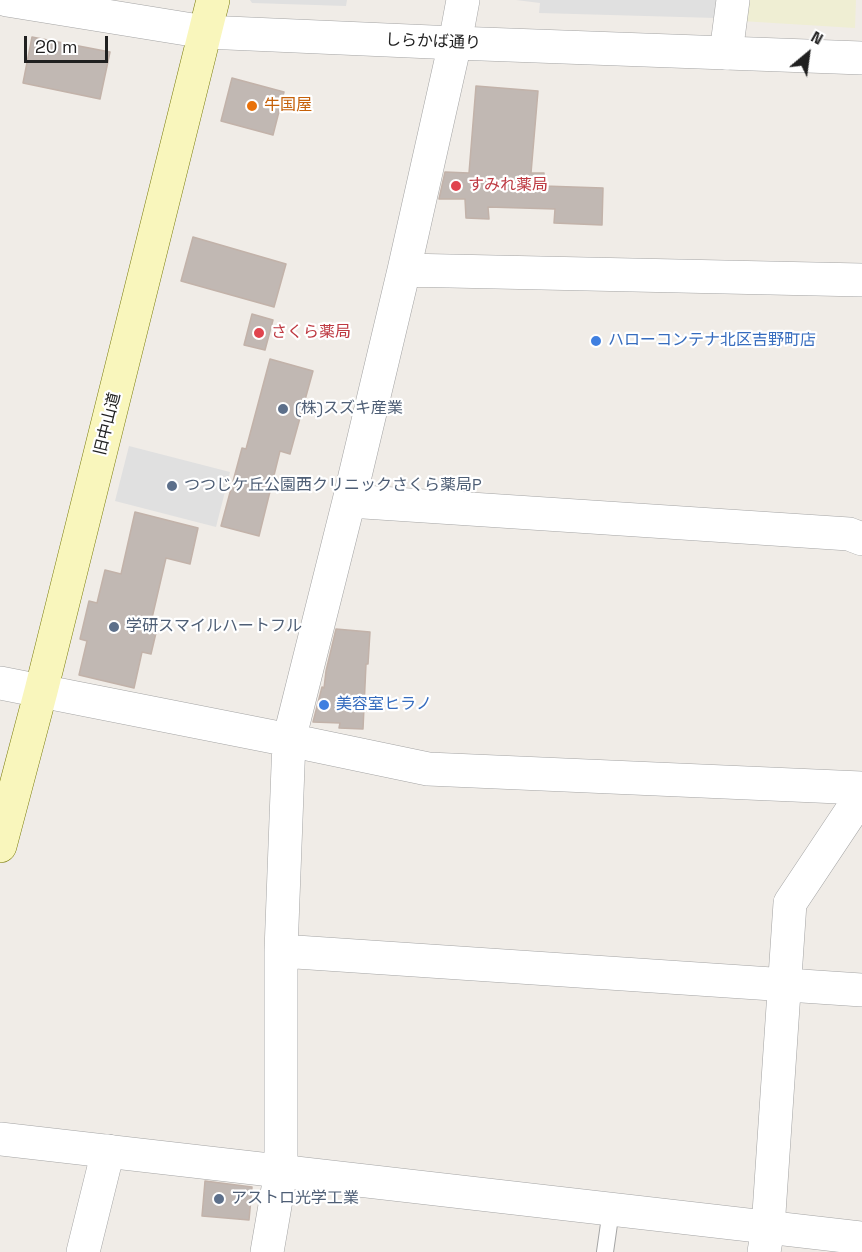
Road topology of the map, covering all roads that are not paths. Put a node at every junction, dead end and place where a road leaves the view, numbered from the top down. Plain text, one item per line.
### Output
1 (7, 0) edge
2 (213, 0) edge
3 (463, 0) edge
4 (733, 0) edge
5 (205, 32) junction
6 (455, 43) junction
7 (726, 53) junction
8 (862, 58) edge
9 (404, 270) junction
10 (862, 280) edge
11 (349, 501) junction
12 (862, 539) edge
13 (0, 683) edge
14 (41, 691) junction
15 (289, 740) junction
16 (862, 789) edge
17 (862, 795) edge
18 (0, 846) edge
19 (280, 951) junction
20 (784, 985) junction
21 (862, 990) edge
22 (0, 1139) edge
23 (108, 1151) junction
24 (281, 1171) junction
25 (611, 1210) junction
26 (862, 1238) edge
27 (766, 1240) edge
28 (82, 1252) edge
29 (267, 1252) edge
30 (605, 1252) edge

1 - 5 street, しらかば通り
2 - 5 main road, 旧中山道
3 - 6 street
4 - 7 street
5 - 6 street, しらかば通り
5 - 14 main road, 旧中山道
6 - 7 street, しらかば通り
6 - 9 street
7 - 8 street, しらかば通り
9 - 10 street
9 - 11 street
11 - 12 street
11 - 15 street
13 - 14 street
14 - 15 street
14 - 18 main road, 旧中山道
15 - 16 street
15 - 19 street
17 - 20 street
19 - 20 street
19 - 24 street
20 - 21 street
20 - 27 street
22 - 23 street
23 - 24 street
23 - 28 street
24 - 25 street
24 - 29 street
25 - 27 street
25 - 30 lane
26 - 27 street

